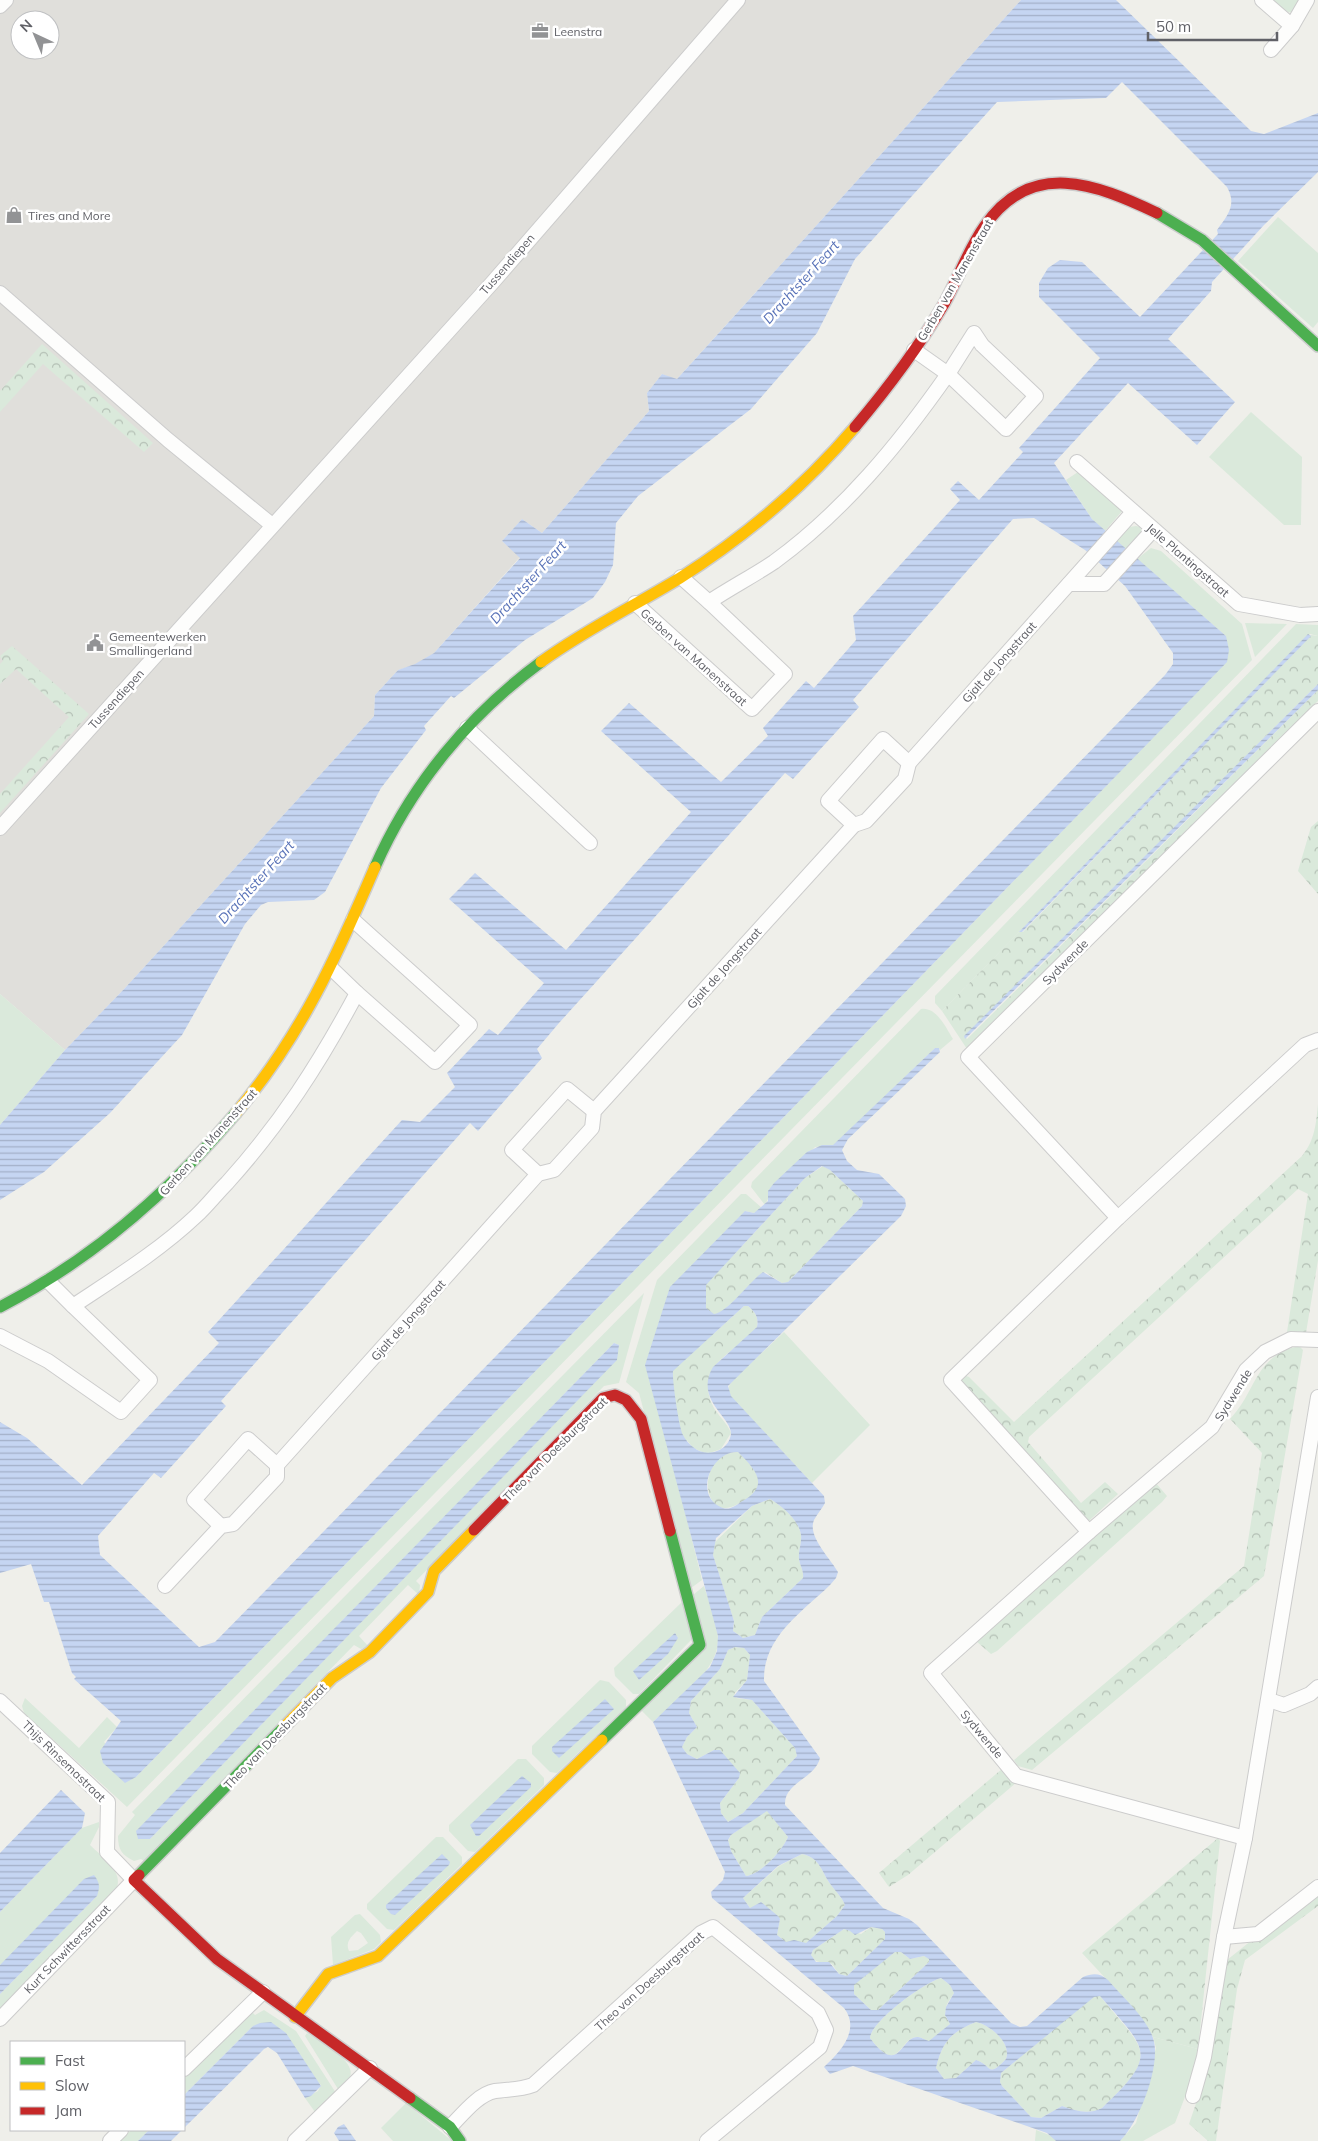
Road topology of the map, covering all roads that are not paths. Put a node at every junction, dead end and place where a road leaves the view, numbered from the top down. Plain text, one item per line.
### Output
1 (6, 0) edge
2 (738, 0) edge
3 (1262, 0) edge
4 (1307, 0) edge
5 (0, 6) edge
6 (1292, 26) junction
7 (1271, 50) dead end
8 (0, 293) edge
9 (1318, 346) edge
10 (914, 350) junction
11 (948, 374) junction
12 (1077, 462) dead end
13 (1133, 512) junction
14 (272, 525) junction
15 (1153, 530) junction
16 (681, 577) junction
17 (1069, 584) junction
18 (709, 602) junction
19 (635, 603) junction
20 (1318, 614) edge
21 (1318, 711) edge
22 (467, 728) junction
23 (909, 763) junction
24 (854, 825) junction
25 (0, 828) edge
26 (590, 843) dead end
27 (353, 920) junction
28 (331, 968) junction
29 (357, 992) junction
30 (1318, 1040) edge
31 (594, 1111) junction
32 (538, 1174) junction
33 (1118, 1218) junction
34 (48, 1282) junction
35 (73, 1306) junction
36 (0, 1307) edge
37 (0, 1336) edge
38 (1318, 1340) edge
39 (1318, 1396) edge
40 (1316, 1421) edge
41 (277, 1465) junction
42 (221, 1526) junction
43 (1089, 1532) junction
44 (165, 1586) dead end
45 (1318, 1688) edge
46 (1269, 1700) junction
47 (0, 1701) edge
48 (1245, 1838) junction
49 (134, 1880) junction
50 (1318, 1887) edge
51 (1224, 1937) junction
52 (263, 1992) junction
53 (295, 2017) junction
54 (0, 2018) edge
55 (185, 2068) edge
56 (370, 2068) junction
57 (1193, 2096) dead end
58 (450, 2127) junction
59 (120, 2131) edge
60 (110, 2141) edge
61 (295, 2141) edge
62 (460, 2141) edge
63 (707, 2141) edge

1 - 5 street
2 - 14 street, Tussendiepen
3 - 6 street
4 - 6 street
6 - 7 street
8 - 14 street
9 - 10 street, Gerben van Manenstraat
10 - 11 street, Gerben van Manenstraat
10 - 16 street, Gerben van Manenstraat
11 - 11 street, Gerben van Manenstraat
11 - 18 street, Gerben van Manenstraat
12 - 13 street, Jelle Plantingstraat
13 - 15 street, Jelle Plantingstraat
13 - 17 street, Gjalt de Jongstraat
14 - 25 street, Tussendiepen
15 - 17 street
15 - 20 street, Jelle Plantingstraat
16 - 18 street, Gerben van Manenstraat
16 - 19 street, Gerben van Manenstraat
17 - 23 street, Gjalt de Jongstraat
18 - 19 street, Gerben van Manenstraat
19 - 22 street, Gerben van Manenstraat
21 - 33 street, Sydwende
22 - 26 street
22 - 27 street, Gerben van Manenstraat
23 - 24 street, Gjalt de Jongstraat
23 - 24 street
24 - 31 street, Gjalt de Jongstraat
27 - 28 street, Gerben van Manenstraat
27 - 29 street
28 - 29 street
28 - 34 street, Gerben van Manenstraat
29 - 35 street
30 - 33 street
31 - 32 street, Gjalt de Jongstraat
31 - 32 street
32 - 41 street, Gjalt de Jongstraat
33 - 43 street
34 - 35 street
34 - 36 street, Gerben van Manenstraat
35 - 37 street
38 - 43 street, Sydwende
39 - 40 street
40 - 46 street
41 - 42 street, Gjalt de Jongstraat
41 - 42 street
42 - 44 street, Gjalt de Jongstraat
43 - 48 street, Sydwende
45 - 46 street
46 - 48 street
47 - 49 street, Thijs Rinsemastraat
48 - 51 street
49 - 52 street
49 - 53 street, Theo van Doesburgstraat
49 - 54 street, Kurt Schwittersstraat
50 - 51 street
51 - 57 street
52 - 53 street
52 - 55 street
53 - 56 street
56 - 58 street
56 - 61 street
58 - 62 street
58 - 63 street, Theo van Doesburgstraat
59 - 60 street

